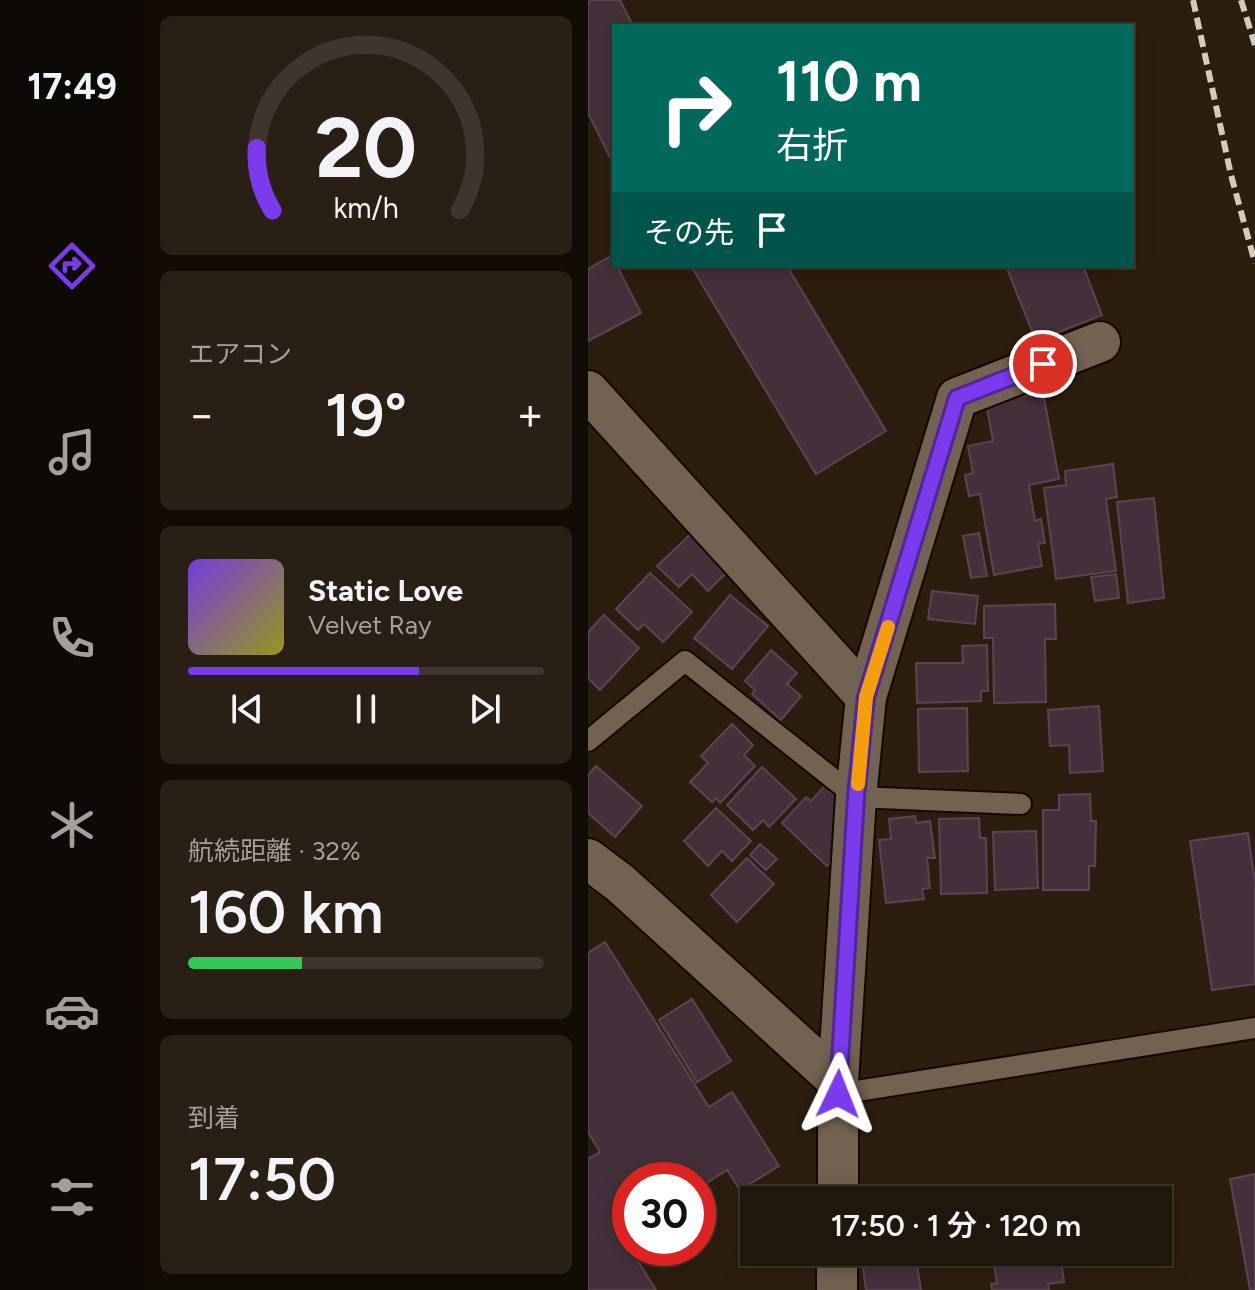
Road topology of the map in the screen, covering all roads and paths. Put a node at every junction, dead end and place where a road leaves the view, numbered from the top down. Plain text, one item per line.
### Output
1 (1100, 342) dead end
2 (588, 391) edge
3 (866, 697) junction
4 (588, 741) edge
5 (856, 797) junction
6 (1021, 804) dead end
7 (588, 859) edge
8 (1255, 1028) edge
9 (838, 1087) junction
10 (838, 1186) edge
11 (837, 1266) edge
12 (837, 1290) edge

1 - 3 street
2 - 3 street
3 - 5 street
4 - 5 lane
5 - 6 lane
5 - 9 street
7 - 9 street
8 - 9 lane
9 - 10 street
11 - 12 street

